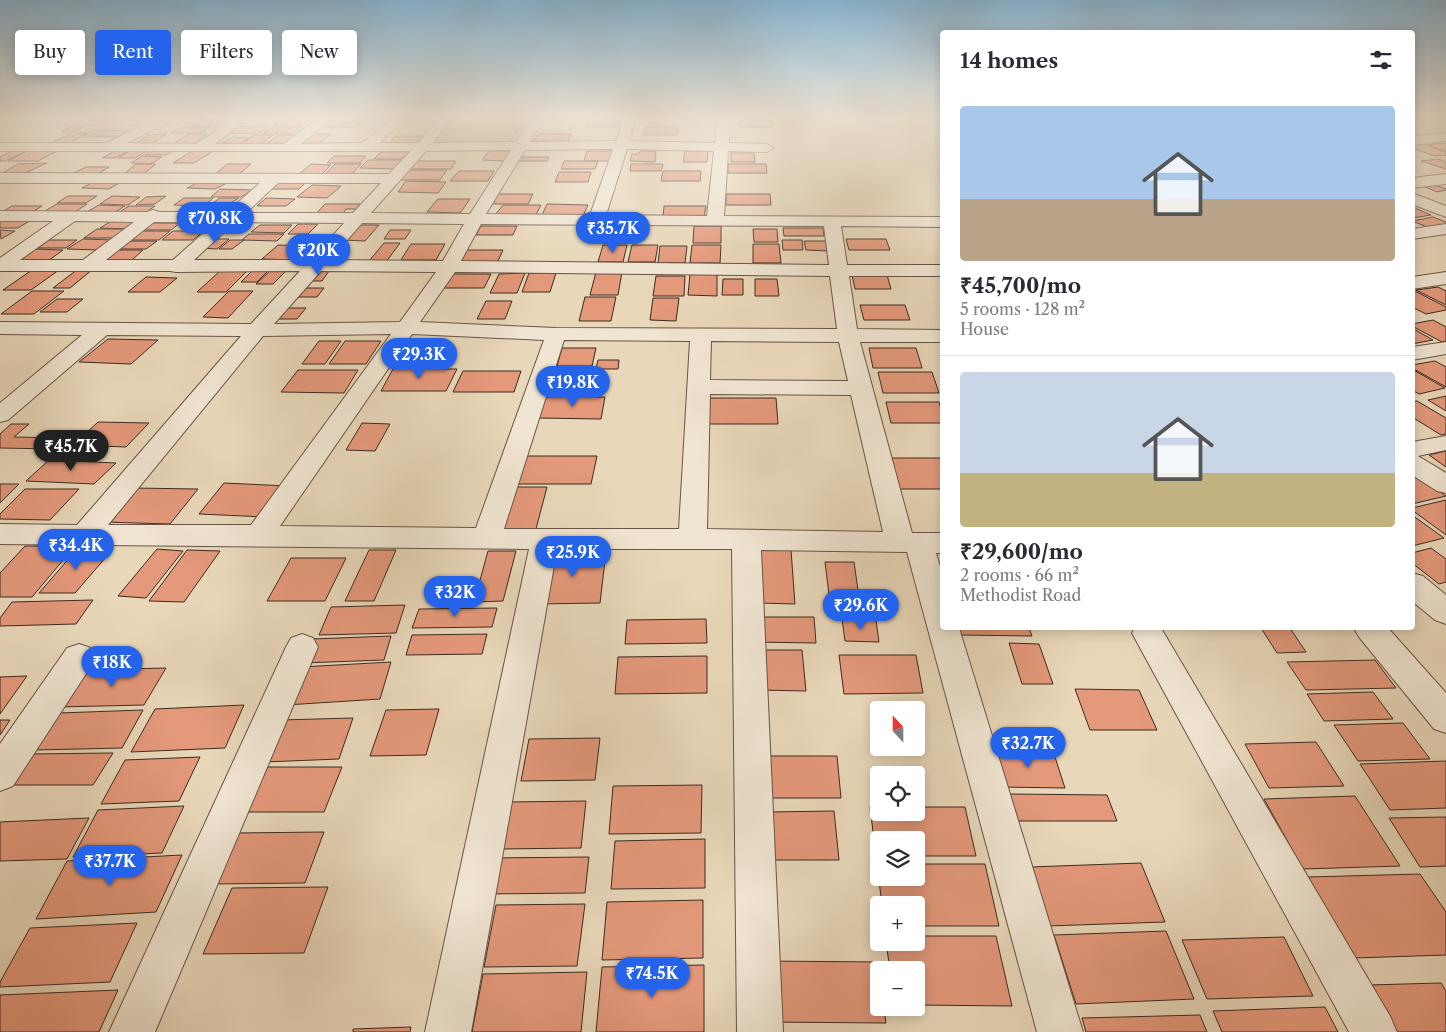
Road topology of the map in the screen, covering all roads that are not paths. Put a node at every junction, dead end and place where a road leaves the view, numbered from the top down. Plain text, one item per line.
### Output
1 (78, 166) edge
2 (405, 166) edge
3 (509, 166) edge
4 (615, 166) edge
5 (720, 166) edge
6 (0, 178) edge
7 (56, 179) junction
8 (130, 179) junction
9 (196, 179) junction
10 (274, 179) junction
11 (394, 179) junction
12 (1446, 179) edge
13 (1415, 183) edge
14 (32, 193) dead end
15 (1415, 199) edge
16 (16, 202) dead end
17 (0, 211) edge
18 (1446, 212) edge
19 (0, 216) edge
20 (70, 217) junction
21 (150, 218) junction
22 (229, 219) junction
23 (358, 219) junction
24 (475, 220) junction
25 (596, 220) junction
26 (715, 221) junction
27 (832, 222) junction
28 (940, 222) edge
29 (1446, 229) edge
30 (1415, 234) edge
31 (316, 265) junction
32 (87, 266) junction
33 (176, 266) junction
34 (449, 267) junction
35 (940, 270) edge
36 (840, 271) junction
37 (1446, 278) edge
38 (1415, 283) edge
39 (0, 328) edge
40 (404, 328) junction
41 (100, 330) junction
42 (257, 330) junction
43 (556, 334) junction
44 (701, 334) junction
45 (848, 336) junction
46 (940, 336) edge
47 (1446, 348) edge
48 (1415, 353) edge
49 (699, 387) junction
50 (861, 388) junction
51 (0, 415) edge
52 (1446, 443) edge
53 (1415, 449) edge
54 (1415, 465) edge
55 (1446, 485) edge
56 (0, 534) edge
57 (85, 534) junction
58 (259, 535) junction
59 (487, 538) junction
60 (545, 539) junction
61 (693, 540) junction
62 (746, 540) junction
63 (920, 542) edge
64 (1415, 586) edge
65 (1446, 612) edge
66 (940, 615) edge
67 (944, 630) edge
68 (1372, 630) edge
69 (1148, 633) dead end
70 (302, 648) dead end
71 (79, 657) dead end
72 (1446, 718) edge
73 (0, 774) edge
74 (132, 1032) edge
75 (448, 1032) edge
76 (760, 1032) edge
77 (1060, 1032) edge
78 (1374, 1032) edge

1 - 7 street
2 - 11 street
3 - 24 street
4 - 25 street
5 - 26 street
6 - 7 street
7 - 8 street
7 - 14 street
8 - 9 street
8 - 20 street
9 - 10 street
9 - 21 street
10 - 11 street
10 - 22 street
11 - 23 street
12 - 13 street
15 - 18 street
16 - 17 street
19 - 20 street
20 - 21 street
20 - 32 street
21 - 22 street
21 - 32 street
22 - 23 street
22 - 33 street
23 - 24 street
23 - 31 street
24 - 25 street
24 - 34 street
25 - 26 street
26 - 27 street
27 - 28 street
27 - 36 street
29 - 30 street
31 - 33 street
31 - 34 street
31 - 42 street
32 - 33 street
34 - 36 street
34 - 40 street
35 - 36 street
36 - 45 street
37 - 38 street
39 - 41 street
40 - 42 street
40 - 43 street
40 - 58 street
41 - 42 street
41 - 51 street
42 - 57 street
43 - 44 street
43 - 59 street
44 - 45 street
44 - 49 street
45 - 46 street
45 - 50 street
47 - 48 street
49 - 50 street
49 - 61 street
50 - 63 street
52 - 53 street
54 - 55 street
56 - 57 street
57 - 58 street
58 - 59 street
59 - 60 street
60 - 61 street
60 - 75 street
61 - 62 street
62 - 63 street
62 - 76 street
63 - 66 street
64 - 65 street
67 - 77 street
68 - 72 street
69 - 78 street
70 - 74 street
71 - 73 street

